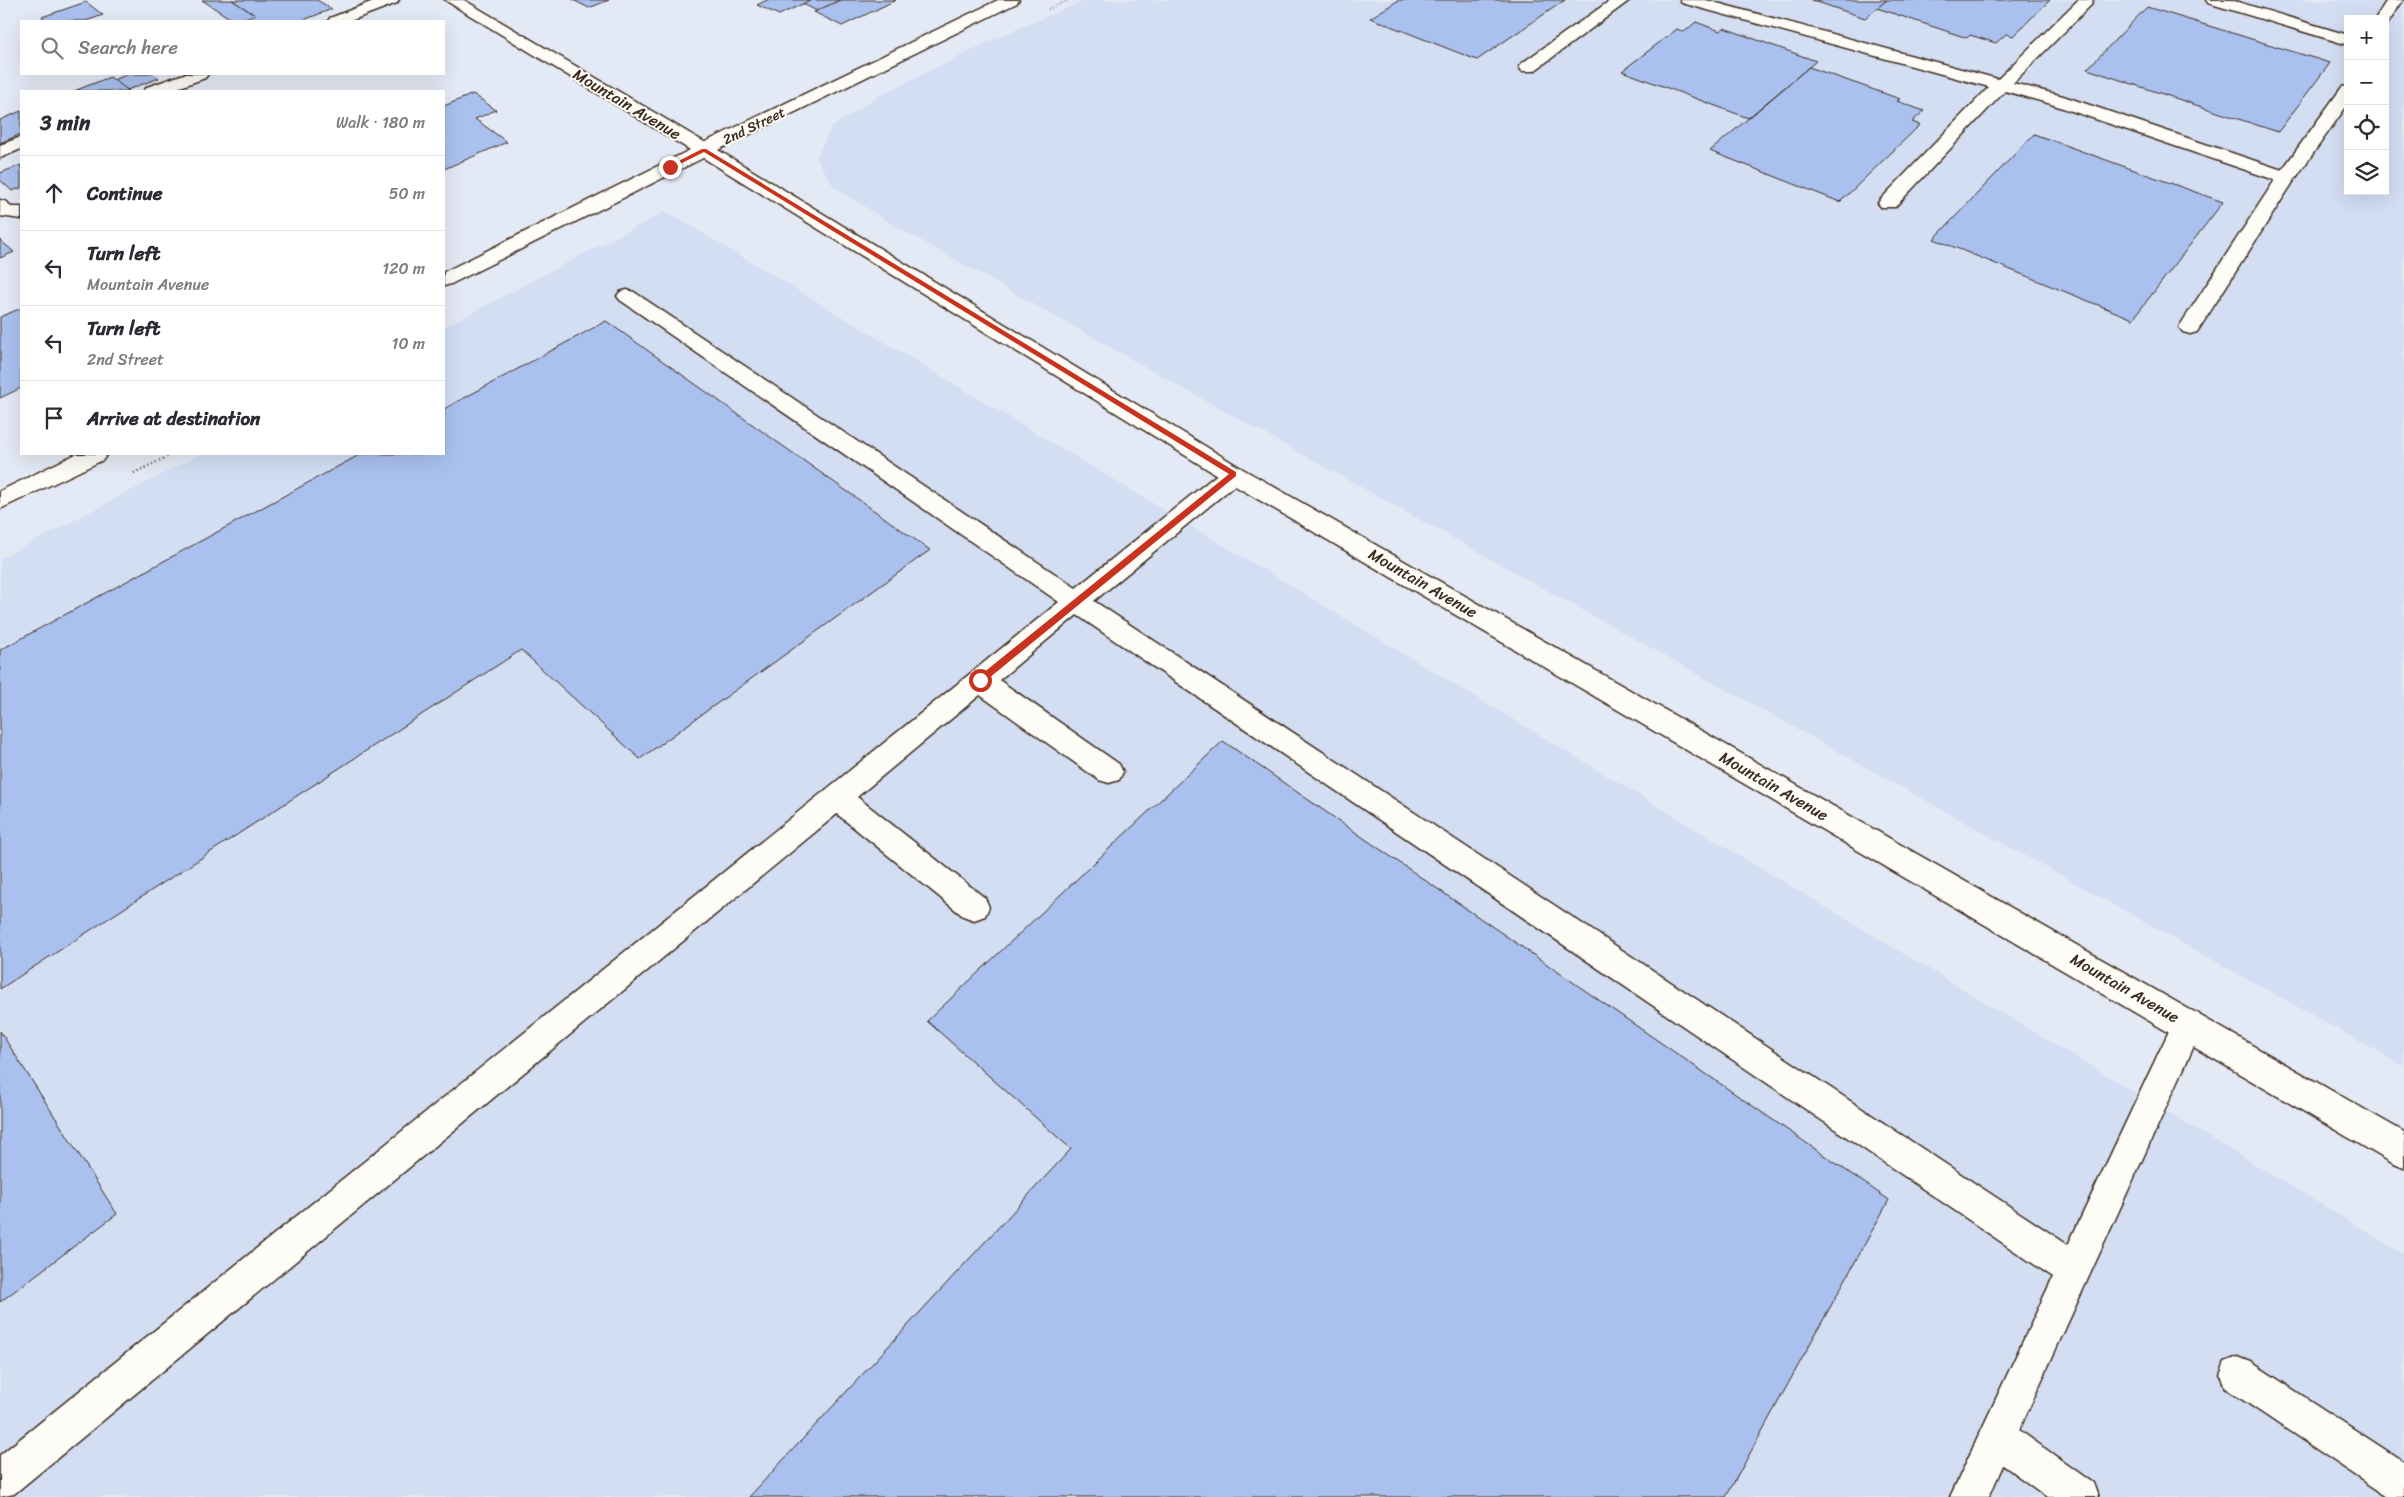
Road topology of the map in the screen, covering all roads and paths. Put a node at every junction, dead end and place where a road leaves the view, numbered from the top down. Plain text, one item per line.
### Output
1 (392, 0) edge
2 (453, 0) edge
3 (1011, 0) edge
4 (1622, 0) edge
5 (1688, 0) edge
6 (2214, 0) edge
7 (2395, 0) edge
8 (2086, 1) edge
9 (2386, 15) edge
10 (339, 20) edge
11 (2344, 39) edge
12 (1528, 67) dead end
13 (196, 75) edge
14 (2001, 85) junction
15 (156, 90) edge
16 (2344, 97) edge
17 (20, 142) edge
18 (704, 150) junction
19 (0, 152) edge
20 (2286, 178) junction
21 (1888, 203) dead end
22 (0, 206) edge
23 (20, 213) edge
24 (445, 280) edge
25 (627, 296) dead end
26 (2190, 327) dead end
27 (93, 455) edge
28 (1233, 474) junction
29 (0, 501) edge
30 (1077, 602) junction
31 (980, 680) junction
32 (1109, 772) dead end
33 (837, 798) junction
34 (974, 907) dead end
35 (2188, 1024) junction
36 (2404, 1150) edge
37 (2074, 1270) junction
38 (2238, 1375) dead end
39 (1997, 1436) junction
40 (0, 1480) edge
41 (2404, 1485) edge
42 (1969, 1497) edge
43 (2079, 1497) edge

1 - 10 main road
2 - 18 main road, Mountain Avenue
3 - 18 main road, 2nd Street
4 - 12 main road
5 - 14 main road
6 - 11 main road
7 - 9 main road
8 - 14 main road
13 - 15 main road
14 - 20 main road
14 - 21 main road
16 - 20 main road
17 - 19 main road
18 - 24 main road, 2nd Street
18 - 28 main road, Mountain Avenue
20 - 26 main road
22 - 23 main road
25 - 30 main road
27 - 29 main road
28 - 30 main road
28 - 35 main road, Mountain Avenue
30 - 31 main road
30 - 37 main road
31 - 32 main road
31 - 33 main road
33 - 34 main road
33 - 40 main road
35 - 36 main road, Mountain Avenue
35 - 37 main road
37 - 39 main road
38 - 41 main road
39 - 42 main road
39 - 43 main road

